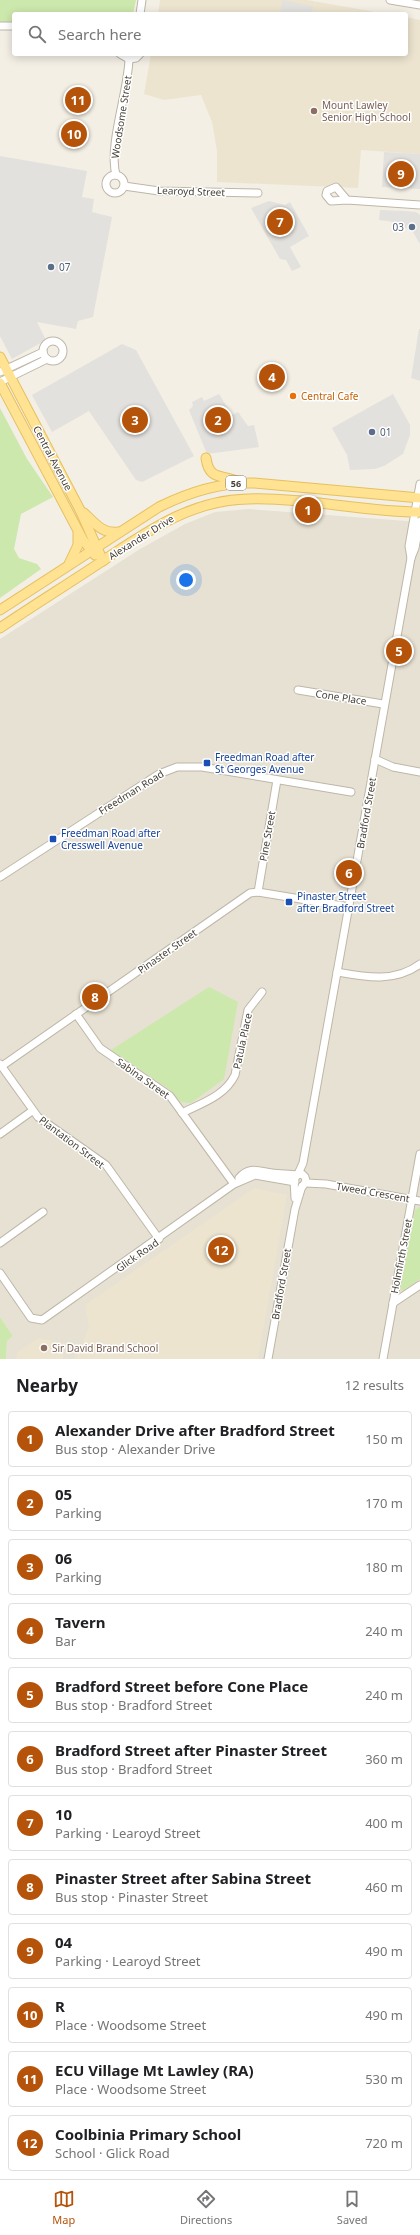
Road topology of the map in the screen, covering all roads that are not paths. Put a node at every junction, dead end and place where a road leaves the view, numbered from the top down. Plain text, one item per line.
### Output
1 (142, 0) edge
2 (390, 0) edge
3 (420, 5) edge
4 (140, 12) edge
5 (0, 26) edge
6 (12, 26) edge
7 (124, 56) edge
8 (138, 56) edge
9 (129, 59) junction
10 (116, 175) junction
11 (124, 186) junction
12 (258, 193) dead end
13 (347, 200) dead end
14 (420, 205) edge
15 (43, 352) junction
16 (0, 357) edge
17 (47, 359) junction
18 (6, 373) edge
19 (0, 382) edge
20 (206, 458) dead end
21 (238, 482) junction
22 (420, 484) edge
23 (419, 498) edge
24 (80, 510) junction
25 (417, 512) edge
26 (420, 521) edge
27 (77, 530) junction
28 (119, 532) junction
29 (94, 549) junction
30 (411, 558) junction
31 (102, 561) junction
32 (67, 567) junction
33 (0, 610) edge
34 (0, 628) edge
35 (298, 690) dead end
36 (383, 704) junction
37 (375, 759) junction
38 (420, 772) edge
39 (277, 780) junction
40 (351, 792) dead end
41 (0, 876) edge
42 (258, 892) junction
43 (349, 906) junction
44 (420, 964) edge
45 (337, 972) junction
46 (262, 992) dead end
47 (76, 1014) junction
48 (1, 1065) edge
49 (32, 1111) junction
50 (182, 1113) junction
51 (0, 1134) edge
52 (420, 1154) edge
53 (301, 1180) junction
54 (234, 1184) junction
55 (412, 1199) junction
56 (420, 1201) edge
57 (43, 1212) dead end
58 (159, 1239) junction
59 (0, 1243) edge
60 (0, 1273) edge
61 (420, 1285) edge
62 (393, 1303) junction
63 (268, 1359) edge
64 (383, 1359) edge

1 - 4 street
2 - 3 street
5 - 6 street
7 - 9 street
8 - 9 street
9 - 10 street, Woodsome Street
10 - 11 street, Woodsome Street
10 - 11 street
11 - 12 street, Learoyd Street
13 - 14 street
15 - 17 street
15 - 17 street
15 - 18 street
16 - 18 main road, Central Avenue
17 - 18 street
18 - 19 street
18 - 24 main road, Central Avenue
19 - 27 main road, Central Avenue
20 - 21 main road
21 - 23 main road, Alexander Drive / 56
21 - 28 main road, Alexander Drive / 56
22 - 23 street, Bradford Street
23 - 25 street, Bradford Street
24 - 28 main road
24 - 29 main road, Central Avenue
25 - 30 street, Bradford Street
25 - 31 main road, Alexander Drive / 56
26 - 30 street, Bradford Street
27 - 29 main road, Central Avenue
27 - 32 main road
28 - 29 main road, Alexander Drive / 56
29 - 31 main road, Central Avenue
29 - 32 main road, Alexander Drive / 56
30 - 36 street, Bradford Street
31 - 34 main road, Alexander Drive / 56
32 - 33 main road, Alexander Drive / 56
35 - 36 street, Cone Place
36 - 37 street, Bradford Street
37 - 38 street
37 - 43 street, Bradford Street
39 - 40 street, Freedman Road
39 - 41 street, Freedman Road
39 - 42 street, Pine Street
42 - 43 street, Pinaster Street
42 - 47 street, Pinaster Street
43 - 45 street, Bradford Street
44 - 45 street
45 - 53 street, Bradford Street
46 - 50 street, Patula Place
47 - 48 street, Pinaster Street
47 - 50 street, Sabina Street
48 - 49 street, Plantation Street
49 - 51 street
49 - 58 street, Plantation Street
50 - 54 street, Sabina Street
52 - 55 street, Holmfirth Street
53 - 54 street, Glick Road
53 - 55 street, Tweed Crescent
53 - 63 street, Bradford Street
54 - 58 street, Glick Road
55 - 56 street, Tweed Crescent
55 - 62 street, Holmfirth Street
57 - 59 street
58 - 60 street, Glick Road
61 - 62 street
62 - 64 street, Holmfirth Street

